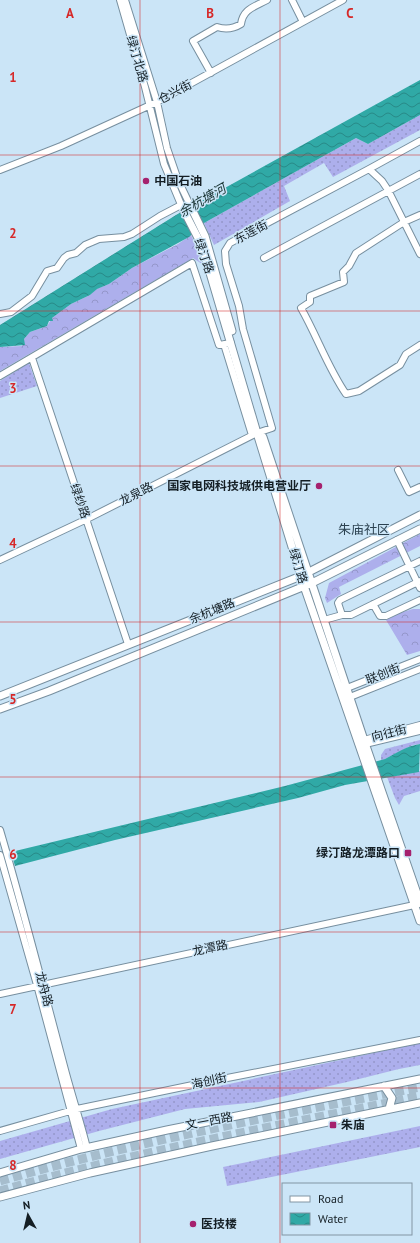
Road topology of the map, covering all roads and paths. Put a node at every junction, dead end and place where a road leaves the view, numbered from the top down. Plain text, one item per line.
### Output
1 (120, 0) edge
2 (125, 0) edge
3 (267, 0) edge
4 (292, 0) edge
5 (343, 0) edge
6 (304, 22) junction
7 (211, 73) junction
8 (157, 102) junction
9 (150, 105) junction
10 (420, 141) edge
11 (369, 169) junction
12 (0, 170) edge
13 (420, 174) edge
14 (388, 190) junction
15 (185, 206) junction
16 (420, 216) edge
17 (404, 222) junction
18 (202, 238) junction
19 (420, 254) edge
20 (264, 258) dead end
21 (0, 314) edge
22 (227, 344) junction
23 (420, 345) edge
24 (32, 358) junction
25 (0, 376) edge
26 (272, 428) joint
27 (257, 433) junction
28 (398, 470) dead end
29 (420, 487) edge
30 (420, 515) edge
31 (87, 519) junction
32 (420, 529) edge
33 (396, 540) junction
34 (0, 560) edge
35 (420, 561) edge
36 (409, 566) junction
37 (309, 572) junction
38 (301, 576) junction
39 (419, 581) edge
40 (312, 583) junction
41 (304, 586) junction
42 (420, 588) edge
43 (420, 600) edge
44 (373, 604) junction
45 (342, 615) junction
46 (324, 620) junction
47 (128, 644) junction
48 (420, 659) edge
49 (420, 669) edge
50 (347, 688) junction
51 (0, 696) edge
52 (350, 697) junction
53 (0, 709) edge
54 (420, 725) edge
55 (420, 730) edge
56 (362, 742) junction
57 (0, 830) edge
58 (0, 855) edge
59 (418, 903) edge
60 (420, 921) edge
61 (40, 984) junction
62 (0, 994) edge
63 (420, 1040) edge
64 (420, 1079) edge
65 (384, 1086) junction
66 (420, 1103) edge
67 (389, 1109) junction
68 (74, 1110) junction
69 (0, 1131) edge
70 (84, 1149) junction
71 (0, 1173) edge
72 (0, 1198) edge

1 - 9 street, 绿汀北路
2 - 8 street, 绿汀北路
3 - 7 street
4 - 6 street
5 - 6 street, 仓兴街
6 - 7 street, 仓兴街
7 - 8 street, 仓兴街
8 - 9 street, 仓兴街
8 - 15 street, 绿汀北路
9 - 12 street, 仓兴街
9 - 15 street, 绿汀北路
10 - 11 street, 东莲街
11 - 14 street
11 - 26 street, 东莲街
13 - 14 street
14 - 17 street
14 - 20 street
15 - 18 main road, 绿汀路
15 - 21 street
16 - 17 street
17 - 19 street
17 - 23 street
18 - 22 main road, 绿汀路
18 - 27 main road, 绿汀路
22 - 24 street
22 - 27 main road, 绿汀路
24 - 25 street
24 - 31 street, 绿纱路
26 - 27 street, 龙泉路
27 - 31 street, 龙泉路
27 - 37 main road, 绿汀路
27 - 38 main road, 绿汀路
28 - 29 street
30 - 37 main road, 余杭塘路
31 - 34 street, 龙泉路
31 - 47 street, 绿纱路
32 - 33 main road, 余杭塘路
33 - 36 street
33 - 40 main road, 余杭塘路
35 - 36 street
36 - 39 street
36 - 45 street
37 - 38 main road, 余杭塘路
37 - 40 main road, 绿汀路
38 - 41 main road, 绿汀路
38 - 47 main road, 余杭塘路
39 - 42 street
39 - 44 street
40 - 41 main road, 余杭塘路
40 - 46 main road, 绿汀路
41 - 53 main road, 余杭塘路
41 - 56 main road, 绿汀路
43 - 44 street
44 - 45 street
45 - 46 street
46 - 50 main road, 绿汀路
47 - 51 main road, 余杭塘路
48 - 50 street, 联创街
49 - 52 street, 联创街
50 - 52 main road, 绿汀路
52 - 56 main road, 绿汀路
54 - 56 street, 向往街
55 - 56 street, 向往街
56 - 59 main road, 绿汀路
57 - 61 street, 龙舟路
58 - 61 street, 龙舟路
59 - 60 main road, 绿汀路
59 - 61 street, 龙潭路
61 - 62 street, 龙潭路
61 - 68 street, 龙舟路
63 - 68 street, 海创街
64 - 65 main road, 文一西路
65 - 67 main road
65 - 70 main road, 文一西路
66 - 67 main road
67 - 72 main road
68 - 69 street, 海创街
68 - 70 street, 龙舟路
70 - 71 main road, 文一西路

